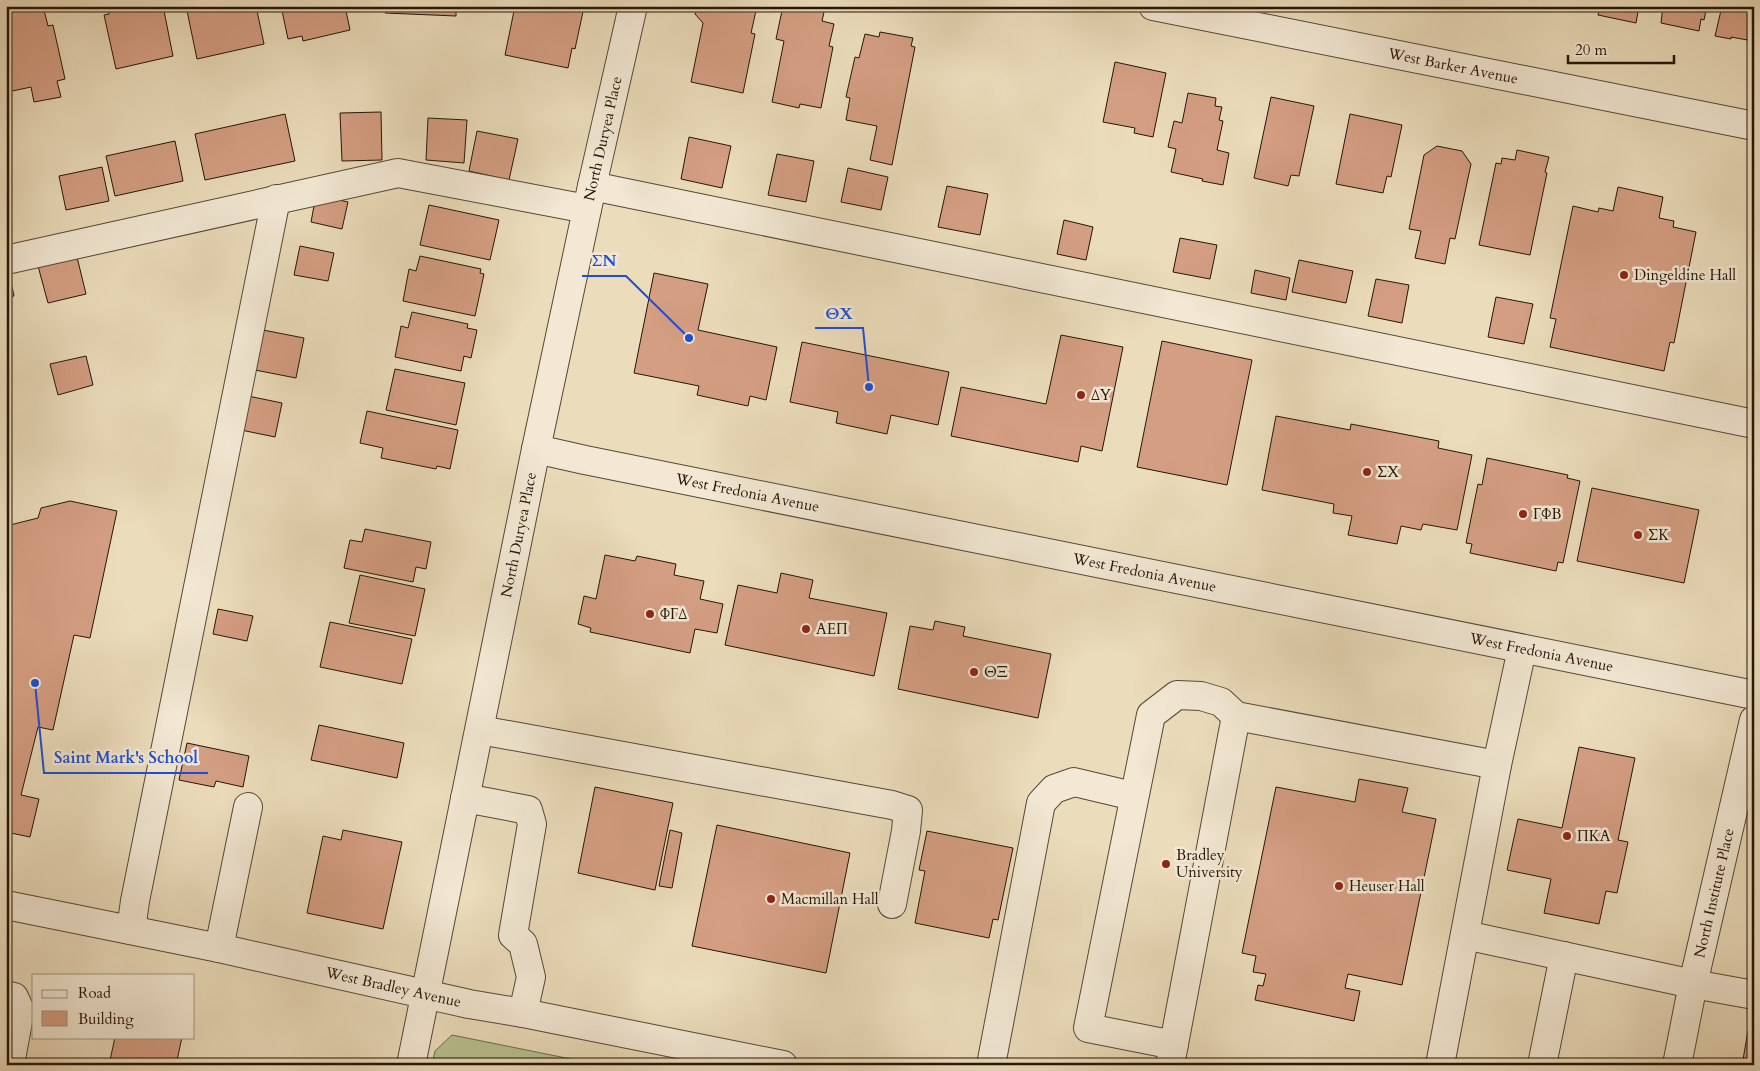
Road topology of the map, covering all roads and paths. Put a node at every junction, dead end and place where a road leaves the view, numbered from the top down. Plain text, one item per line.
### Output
1 (634, 6) edge
2 (1153, 6) edge
3 (1754, 126) edge
4 (589, 198) junction
5 (276, 199) junction
6 (6, 260) edge
7 (1754, 424) edge
8 (536, 449) junction
9 (1522, 650) junction
10 (1754, 695) edge
11 (1236, 716) junction
12 (1754, 720) edge
13 (480, 730) junction
14 (1497, 765) junction
15 (1133, 796) junction
16 (466, 798) junction
17 (248, 807) dead end
18 (892, 904) dead end
19 (6, 905) edge
20 (131, 930) junction
21 (1465, 935) junction
22 (219, 948) junction
23 (1564, 956) junction
24 (1693, 984) junction
25 (426, 994) junction
26 (6, 995) edge
27 (1754, 995) edge
28 (523, 1013) junction
29 (1172, 1055) edge
30 (10, 1065) edge
31 (411, 1065) edge
32 (783, 1065) edge
33 (991, 1065) edge
34 (1440, 1065) edge
35 (1542, 1065) edge
36 (1677, 1065) edge

1 - 4 street, North Duryea Place
2 - 3 street, West Barker Avenue
4 - 5 street
4 - 7 street
4 - 8 street, North Duryea Place
5 - 6 street
5 - 20 street
8 - 9 street, West Fredonia Avenue
8 - 13 street, North Duryea Place
9 - 10 street, West Fredonia Avenue
9 - 14 street
11 - 14 street
11 - 15 street
11 - 29 street
12 - 24 street, North Institute Place
13 - 16 street, North Duryea Place
13 - 18 street
14 - 21 street
15 - 29 street
15 - 33 street
16 - 25 street, North Duryea Place
16 - 28 street
17 - 22 street
19 - 20 street, West Bradley Avenue
20 - 22 street, West Bradley Avenue
21 - 23 street
21 - 34 street
22 - 25 street, West Bradley Avenue
23 - 24 street
23 - 35 street
24 - 27 street
24 - 36 street, North Institute Place
25 - 28 street, West Bradley Avenue
25 - 31 street, North Duryea Place
26 - 30 street
28 - 32 street, West Bradley Avenue

